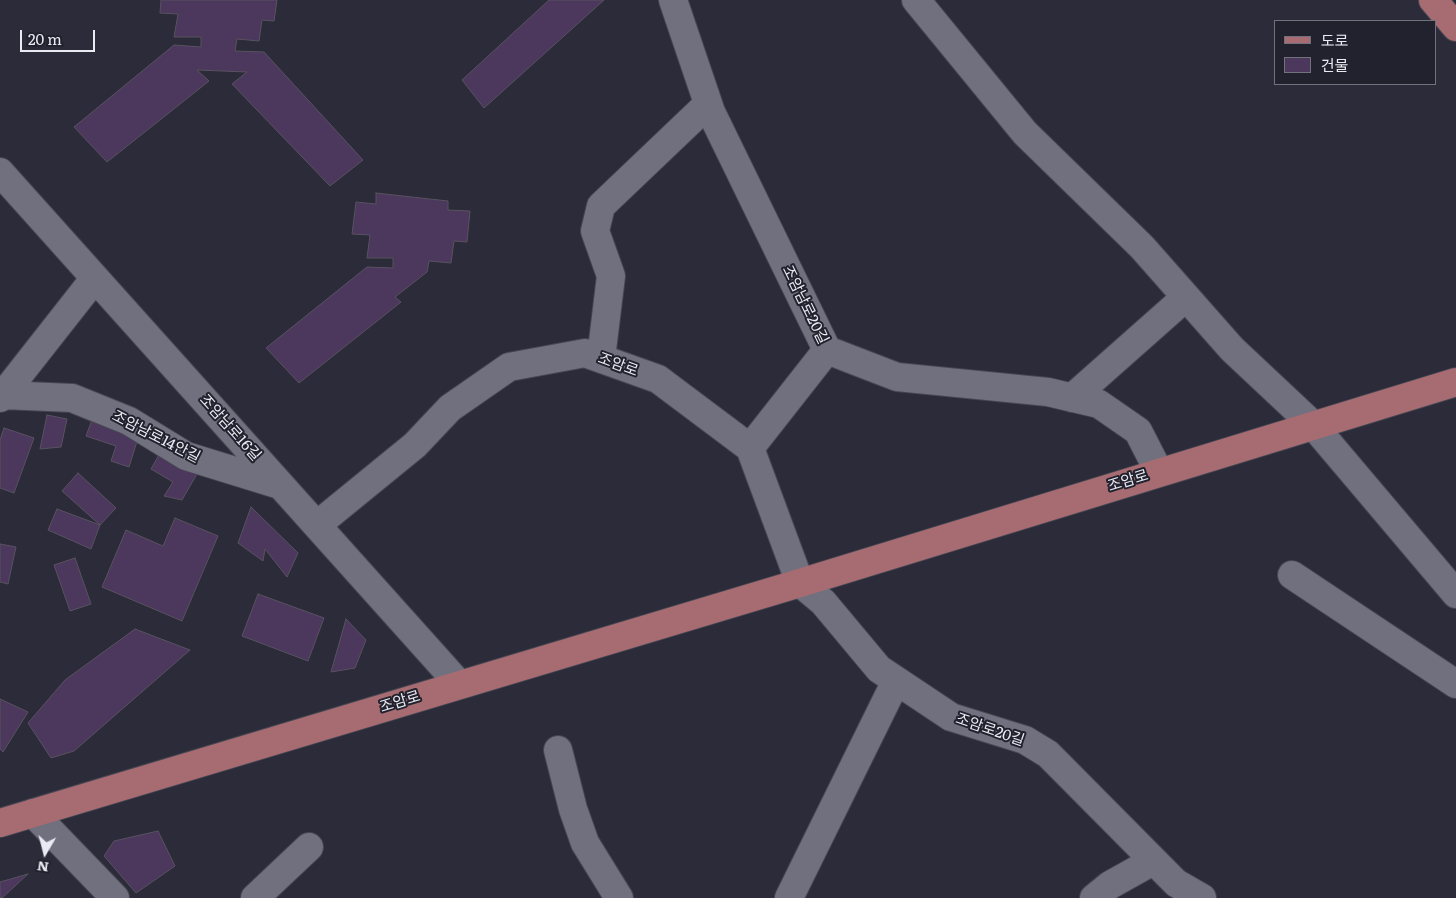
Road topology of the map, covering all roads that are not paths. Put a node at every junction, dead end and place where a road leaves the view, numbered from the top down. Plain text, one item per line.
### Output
1 (673, 0) edge
2 (916, 0) edge
3 (1434, 0) edge
4 (1456, 27) edge
5 (708, 104) junction
6 (0, 172) edge
7 (95, 278) junction
8 (1186, 297) junction
9 (827, 350) junction
10 (601, 358) junction
11 (1456, 382) edge
12 (1, 396) edge
13 (1072, 398) junction
14 (1313, 425) junction
15 (750, 448) junction
16 (1159, 472) junction
17 (282, 486) junction
18 (317, 525) junction
19 (1292, 575) dead end
20 (800, 583) junction
21 (1456, 594) edge
22 (896, 681) junction
23 (459, 684) junction
24 (1456, 684) edge
25 (558, 750) dead end
26 (33, 813) junction
27 (0, 823) edge
28 (309, 848) dead end
29 (1153, 861) junction
30 (115, 898) edge
31 (255, 898) edge
32 (619, 898) edge
33 (789, 898) edge
34 (1094, 898) edge
35 (1202, 898) edge

1 - 5 street, 조암남로20길
2 - 8 street
3 - 4 main road
5 - 9 street, 조암남로20길
5 - 10 street
6 - 7 street, 조암남로16길
7 - 12 street
7 - 17 street, 조암남로16길
8 - 13 street
8 - 14 street
9 - 13 street, 조암남로20길
9 - 15 street
10 - 15 street, 조암로
10 - 18 street, 조암로
11 - 14 main road, 조암로
12 - 17 street, 조암남로14안길
13 - 16 street, 조암남로20길
14 - 16 main road, 조암로
14 - 21 street
15 - 20 street
16 - 20 main road, 조암로
17 - 18 street, 조암남로16길
18 - 23 street, 조암남로16길
19 - 24 street
20 - 22 street, 조암로20길
20 - 23 main road, 조암로
22 - 29 street, 조암로20길
22 - 33 street
23 - 26 main road, 조암로
25 - 32 street
26 - 27 main road, 조암로
26 - 30 street
28 - 31 street
29 - 34 street
29 - 35 street, 조암로20길

